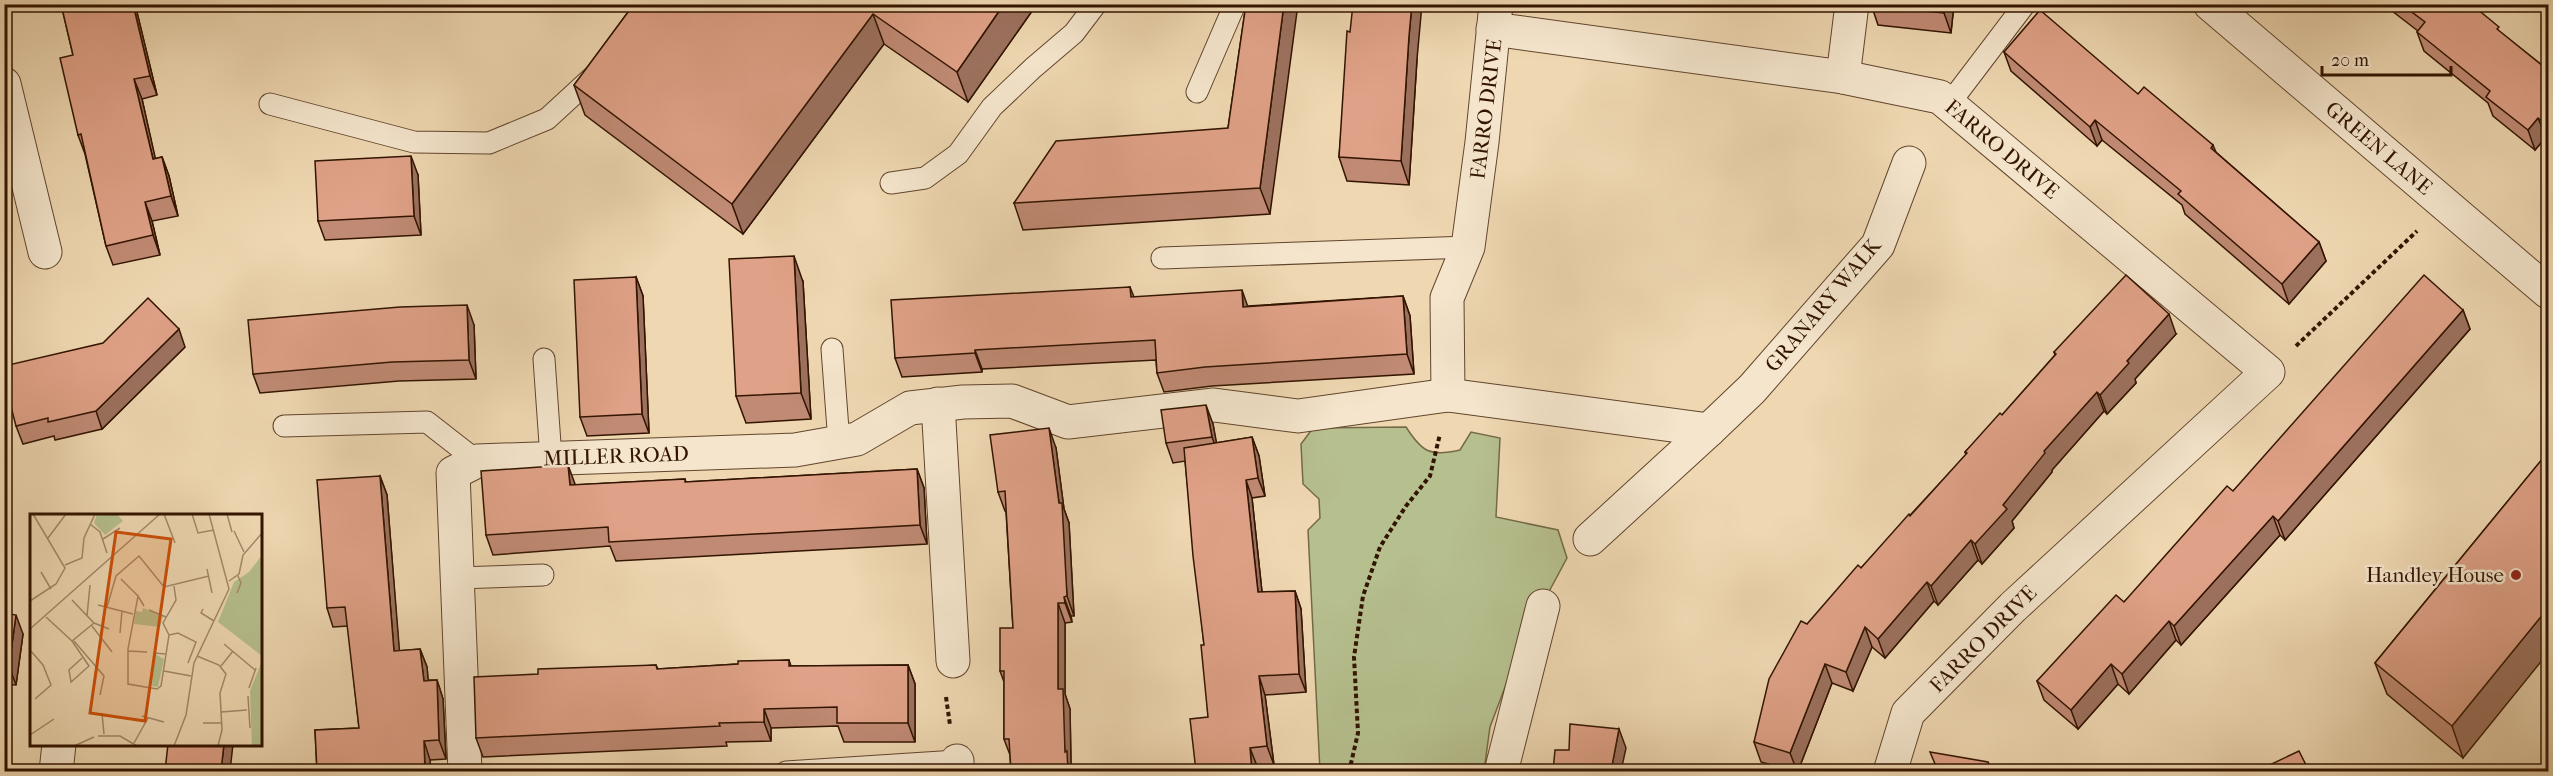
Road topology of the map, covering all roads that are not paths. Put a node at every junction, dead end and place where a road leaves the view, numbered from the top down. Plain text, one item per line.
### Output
1 (1096, 4) edge
2 (1235, 4) edge
3 (1852, 4) edge
4 (2025, 4) edge
5 (2210, 4) edge
6 (1494, 17) edge
7 (609, 59) edge
8 (1843, 77) junction
9 (4, 84) edge
10 (1197, 92) dead end
11 (270, 104) dead end
12 (1949, 104) junction
13 (1909, 163) dead end
14 (14, 168) edge
15 (891, 183) dead end
16 (1468, 247) junction
17 (45, 252) dead end
18 (1162, 258) dead end
19 (2548, 292) edge
20 (832, 349) dead end
21 (544, 358) dead end
22 (1448, 395) junction
23 (938, 404) junction
24 (284, 426) dead end
25 (1709, 430) junction
26 (839, 443) junction
27 (551, 458) junction
28 (477, 461) junction
29 (1590, 539) dead end
30 (543, 575) dead end
31 (458, 579) junction
32 (1543, 606) dead end
33 (953, 661) road end
34 (59, 746) edge
35 (957, 766) edge
36 (56, 771) edge
37 (465, 771) edge
38 (786, 771) edge
39 (1501, 771) edge
40 (1890, 771) edge

1 - 15 lane
2 - 10 lane
3 - 8 street
4 - 12 lane
5 - 19 street, GREEN LANE
6 - 8 street, FARRO DRIVE
6 - 16 street, FARRO DRIVE
7 - 11 lane
8 - 12 street, FARRO DRIVE
9 - 14 street
12 - 40 street, FARRO DRIVE
13 - 25 street, GRANARY WALK
14 - 17 street
16 - 18 lane
16 - 22 street, FARRO DRIVE
20 - 26 lane
21 - 27 lane
22 - 23 street, MILLER ROAD
22 - 25 street
23 - 26 street, MILLER ROAD
23 - 33 street
24 - 28 lane
25 - 29 street, GRANARY WALK
26 - 27 street, MILLER ROAD
27 - 28 street, MILLER ROAD
28 - 31 street
30 - 31 lane
31 - 37 street
32 - 39 street
34 - 36 street
35 - 38 lane

